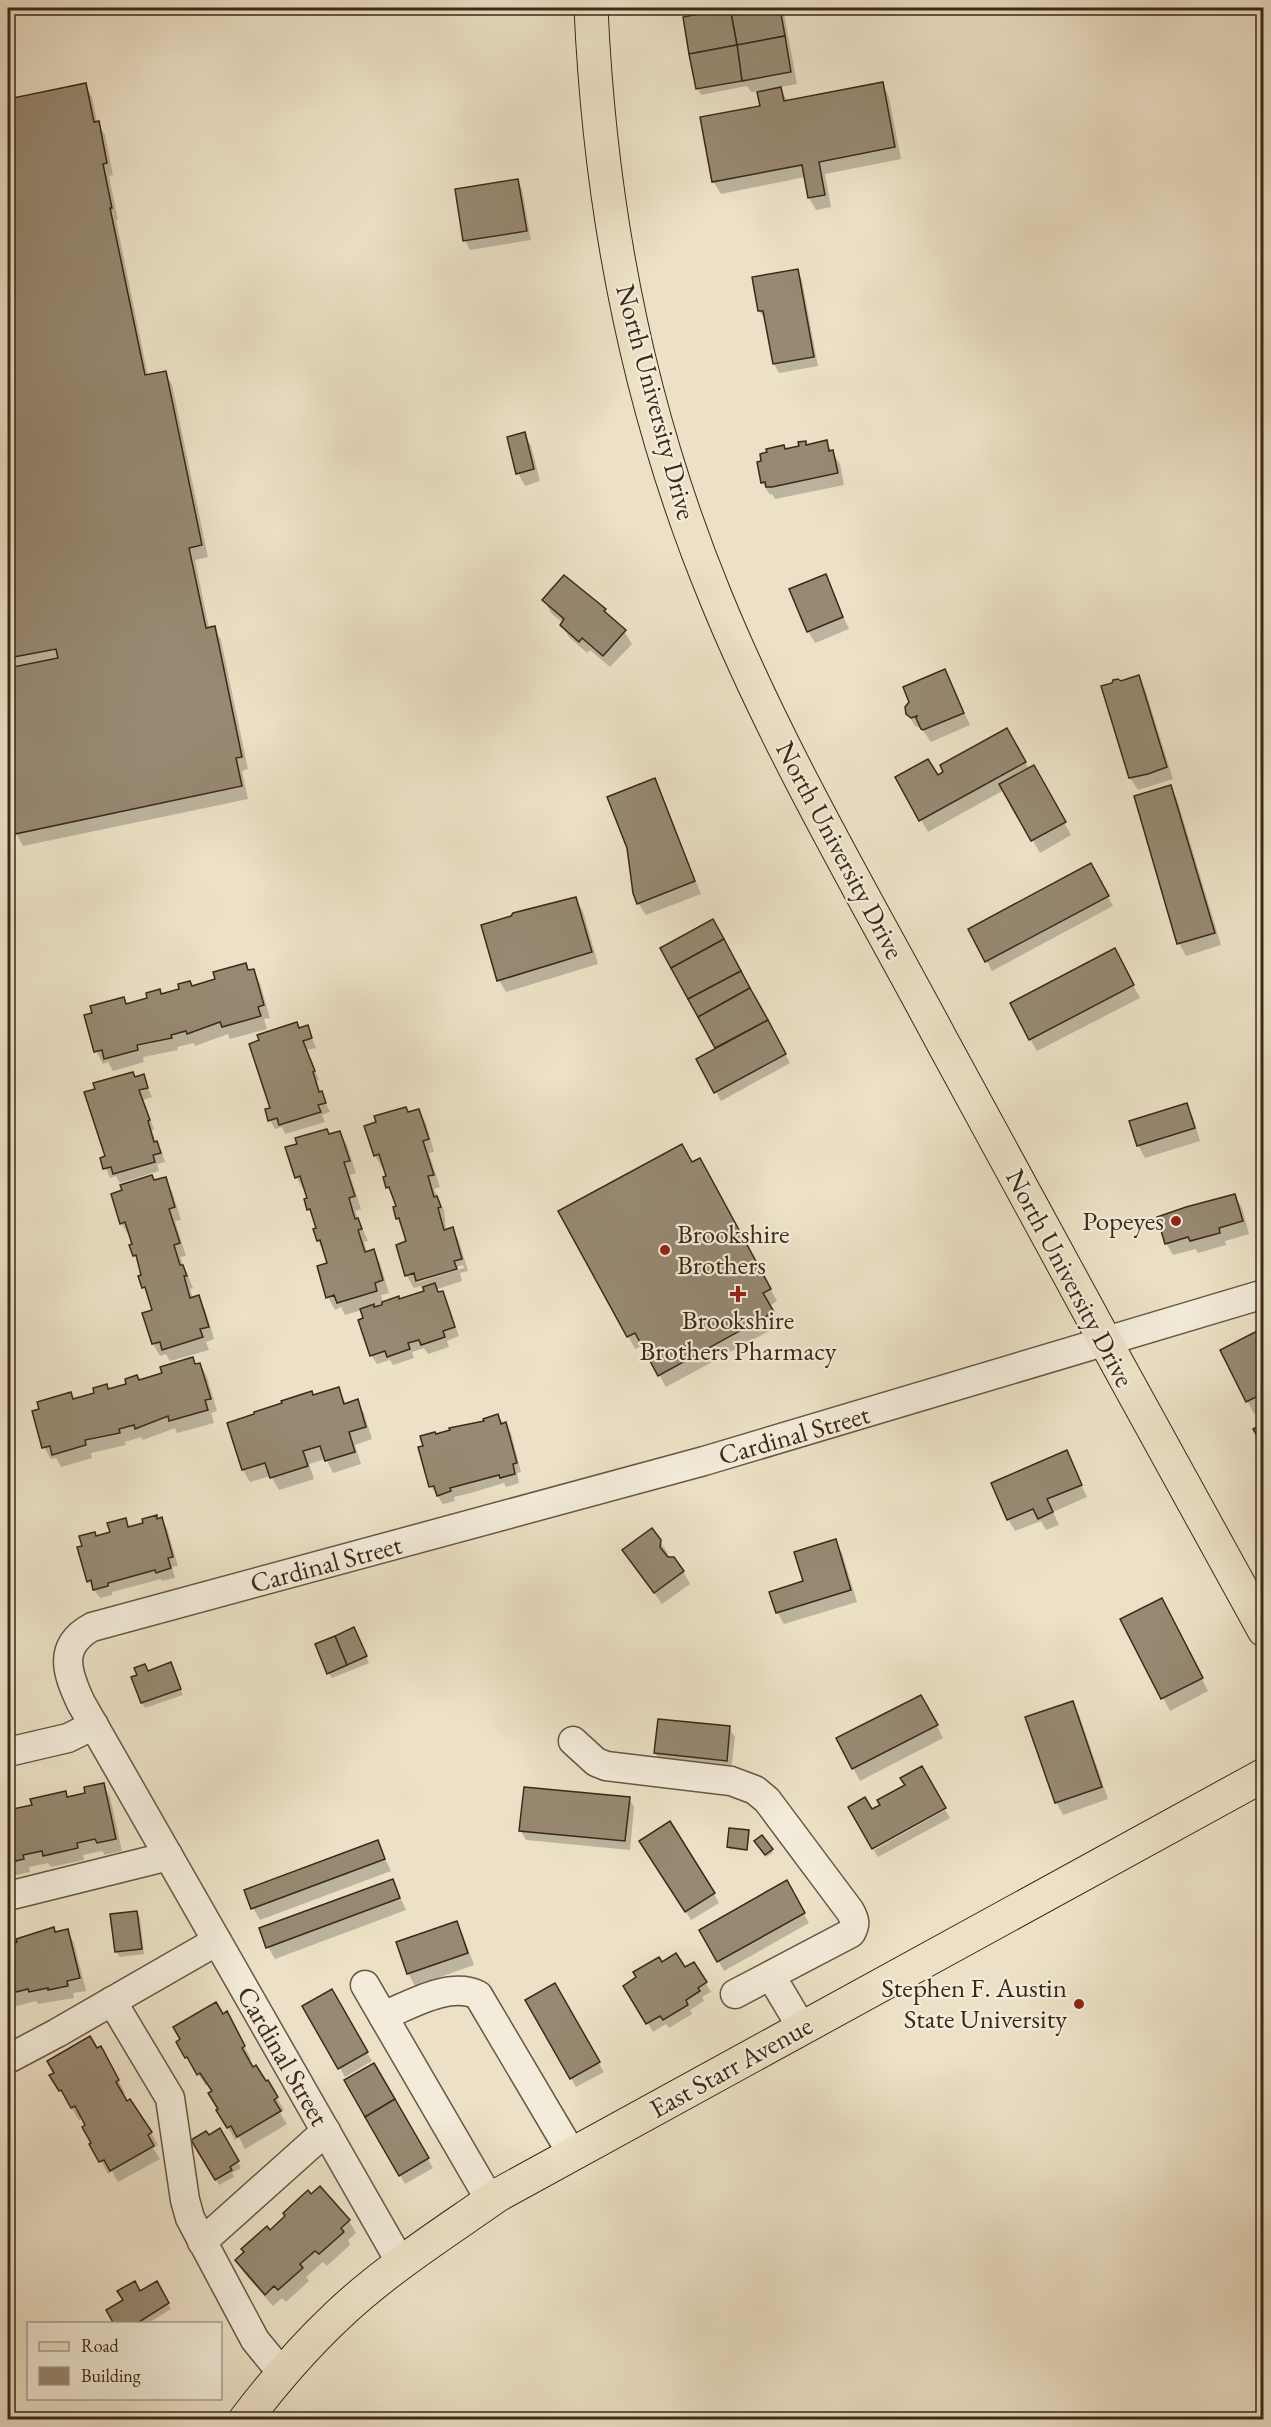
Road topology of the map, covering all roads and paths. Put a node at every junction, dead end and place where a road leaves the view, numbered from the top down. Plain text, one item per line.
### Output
1 (591, 8) edge
2 (1263, 1294) edge
3 (1104, 1341) junction
4 (1263, 1630) edge
5 (94, 1725) junction
6 (573, 1741) dead end
7 (8, 1752) edge
8 (1263, 1775) edge
9 (168, 1855) junction
10 (8, 1896) edge
11 (217, 1941) junction
12 (771, 1976) junction
13 (365, 1985) dead end
14 (735, 1994) dead end
15 (112, 2001) junction
16 (382, 2016) junction
17 (802, 2028) junction
18 (8, 2059) edge
19 (326, 2131) junction
20 (572, 2154) junction
21 (490, 2200) junction
22 (202, 2242) junction
23 (401, 2263) junction
24 (282, 2373) junction
25 (245, 2420) edge

1 - 3 main road, North University Drive
2 - 3 street, Cardinal Street
3 - 4 main road, North University Drive
3 - 5 street, Cardinal Street
5 - 7 street
5 - 9 street, Cardinal Street
6 - 12 street
8 - 17 main road, East Starr Avenue
9 - 10 street
9 - 11 street, Cardinal Street
11 - 15 street
11 - 19 street, Cardinal Street
12 - 14 street
12 - 17 street
13 - 16 street
15 - 18 street
15 - 22 street
16 - 20 street
16 - 21 street
17 - 20 main road, East Starr Avenue
19 - 22 street
19 - 23 street, Cardinal Street
20 - 21 main road, East Starr Avenue
21 - 23 main road, East Starr Avenue
22 - 24 street
23 - 24 main road, East Starr Avenue
24 - 25 main road, East Starr Avenue

